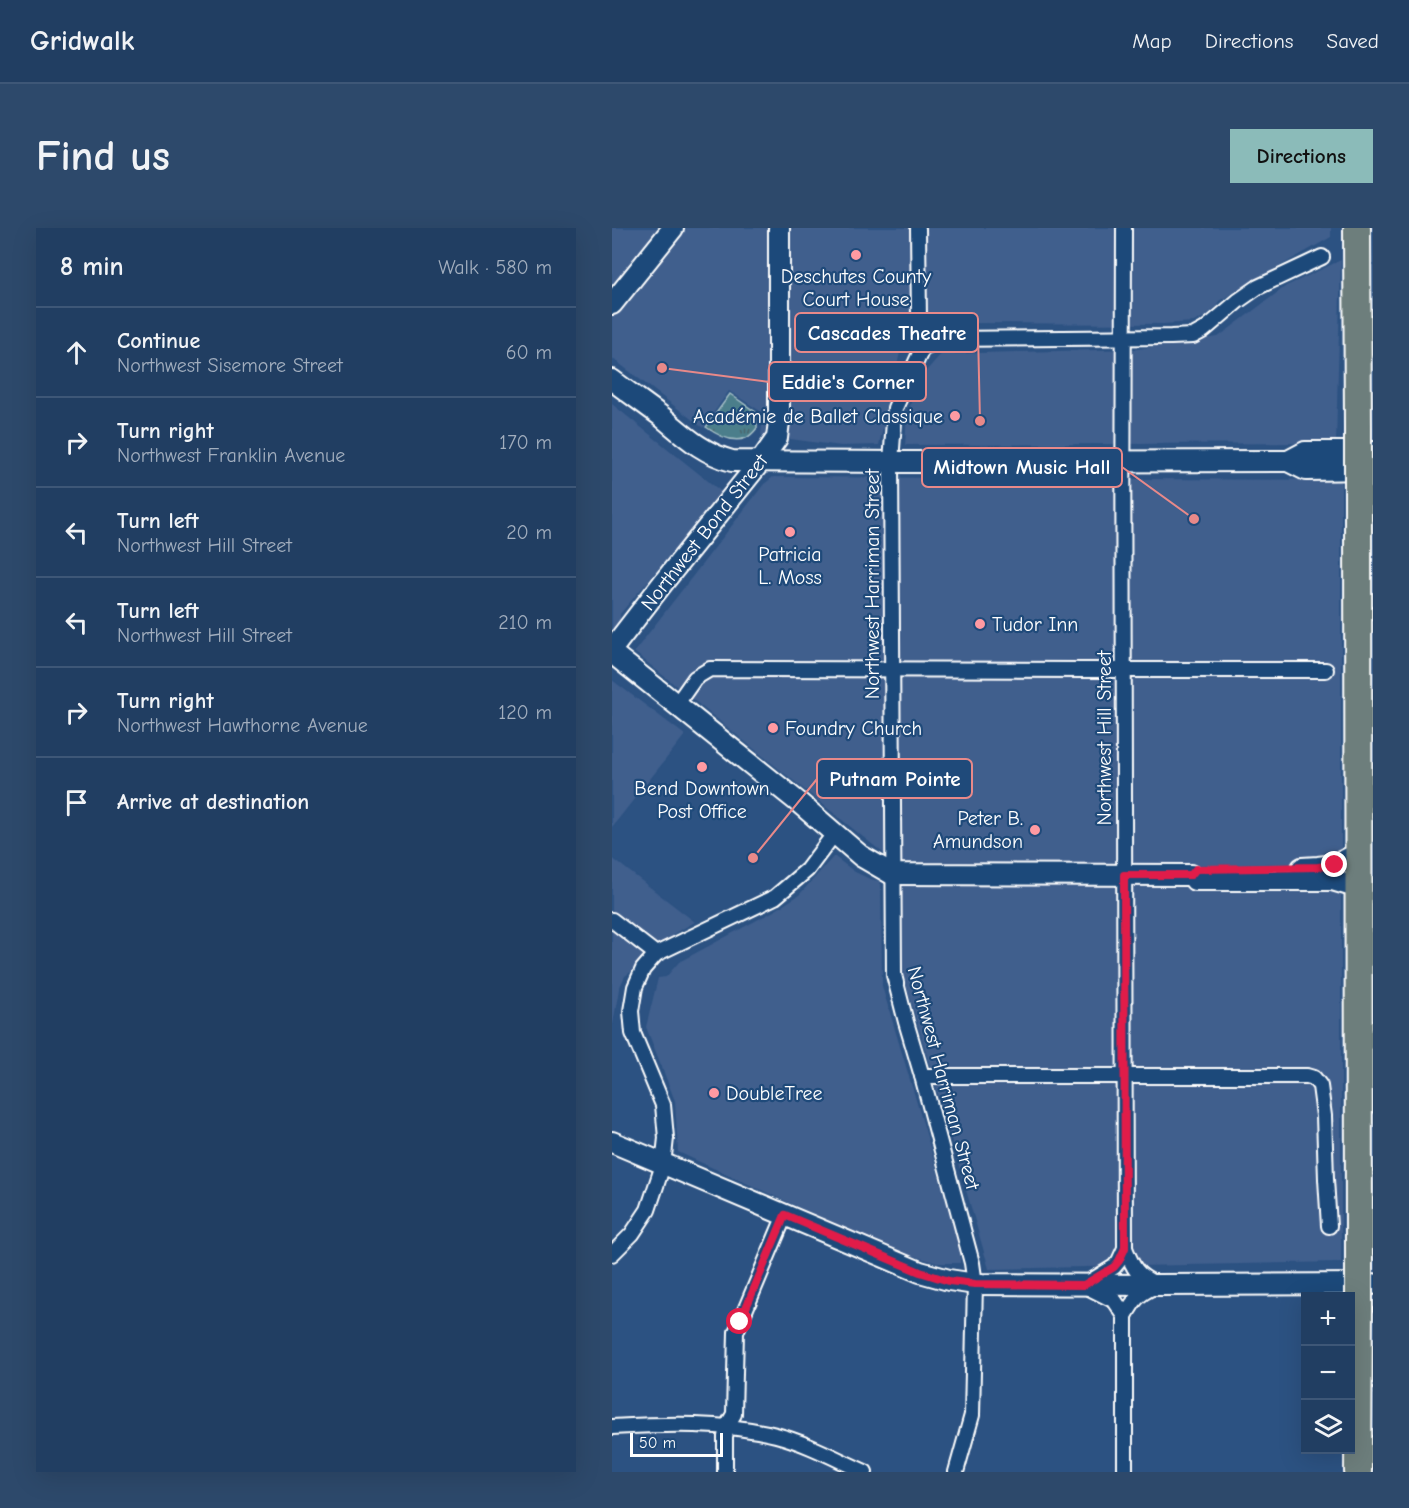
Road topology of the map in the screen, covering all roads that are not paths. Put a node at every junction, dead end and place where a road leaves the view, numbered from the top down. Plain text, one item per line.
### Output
1 (673, 228) edge
2 (779, 228) edge
3 (918, 228) edge
4 (1124, 228) edge
5 (1358, 228) edge
6 (1322, 257) dead end
7 (612, 304) edge
8 (1124, 337) junction
9 (922, 349) junction
10 (612, 380) edge
11 (1373, 452) edge
12 (1123, 461) junction
13 (1288, 461) junction
14 (760, 462) junction
15 (891, 462) junction
16 (1365, 478) edge
17 (612, 651) edge
18 (892, 669) junction
19 (1124, 670) junction
20 (1326, 670) dead end
21 (676, 705) junction
22 (834, 834) junction
23 (1359, 853) junction
24 (892, 874) junction
25 (1124, 875) junction
26 (1191, 875) junction
27 (1359, 888) junction
28 (612, 920) edge
29 (656, 954) junction
30 (922, 1076) junction
31 (1125, 1076) junction
32 (612, 1142) edge
33 (663, 1164) junction
34 (785, 1215) junction
35 (1329, 1226) dead end
36 (1125, 1248) junction
37 (612, 1254) edge
38 (975, 1284) junction
39 (1373, 1284) edge
40 (1084, 1285) junction
41 (1158, 1285) junction
42 (1125, 1316) junction
43 (727, 1426) junction
44 (612, 1427) edge
45 (725, 1472) edge
46 (865, 1472) edge
47 (956, 1472) edge
48 (1125, 1472) edge
49 (1358, 1472) edge

1 - 7 street
2 - 14 street, Northwest Bond Street
3 - 9 street, Northwest Harriman Street
4 - 8 street, Northwest Hill Street
5 - 16 highway, bridge
6 - 8 street
8 - 9 street
8 - 12 street, Northwest Hill Street
9 - 15 street, Northwest Harriman Street
10 - 14 street
11 - 13 street
12 - 13 street
12 - 15 street
12 - 19 street, Northwest Hill Street
13 - 16 street
14 - 15 street
14 - 17 street, Northwest Bond Street
15 - 18 street, Northwest Harriman Street
16 - 23 highway
17 - 21 street
18 - 19 street
18 - 21 street
18 - 24 street, Northwest Harriman Street
19 - 20 street
19 - 25 street, Northwest Hill Street
21 - 22 street
22 - 24 street
22 - 29 street
23 - 26 street
23 - 27 highway
24 - 25 street
24 - 30 street, Northwest Harriman Street
25 - 26 street
25 - 31 street, Northwest Hill Street
26 - 27 street
27 - 49 highway, bridge
28 - 29 street
29 - 33 street
30 - 31 street
30 - 38 street, Northwest Harriman Street
31 - 35 street
31 - 36 street, Northwest Hill Street
32 - 33 street
33 - 34 street
33 - 37 street
34 - 38 street
34 - 43 street
36 - 40 street
36 - 41 street, Northwest Hill Street
38 - 40 street
38 - 47 street, Northwest Harriman Street
39 - 41 street
40 - 41 street
40 - 42 street
41 - 42 street
42 - 48 street
43 - 44 street
43 - 45 street
43 - 46 street

